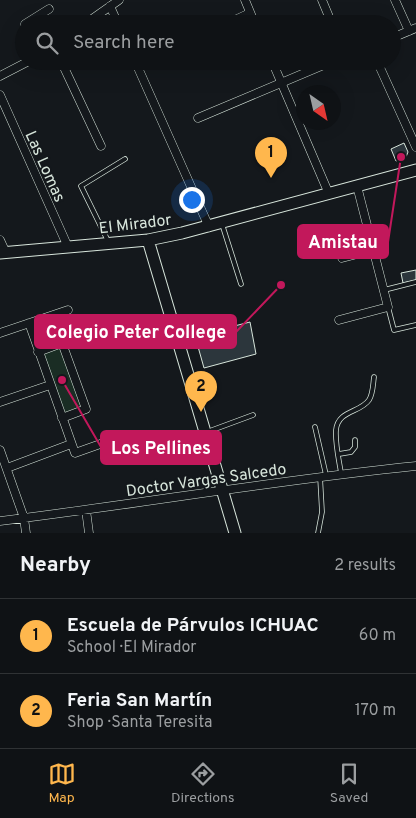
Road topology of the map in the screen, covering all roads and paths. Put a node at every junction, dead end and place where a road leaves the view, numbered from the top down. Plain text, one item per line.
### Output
1 (119, 0) edge
2 (245, 0) edge
3 (322, 0) edge
4 (395, 0) edge
5 (110, 6) junction
6 (50, 10) dead end
7 (250, 13) joint
8 (40, 15) edge
9 (98, 15) edge
10 (114, 15) edge
11 (246, 15) edge
12 (328, 15) edge
13 (413, 29) edge
14 (401, 34) edge
15 (15, 68) edge
16 (65, 70) edge
17 (139, 70) edge
18 (276, 70) edge
19 (312, 70) edge
20 (382, 70) edge
21 (0, 76) edge
22 (281, 83) junction
23 (0, 95) edge
24 (198, 118) dead end
25 (100, 146) dead end
26 (416, 147) edge
27 (125, 159) dead end
28 (416, 170) edge
29 (357, 186) junction
30 (329, 194) junction
31 (222, 224) junction
32 (209, 227) junction
33 (0, 240) edge
34 (148, 240) junction
35 (110, 243) junction
36 (68, 247) junction
37 (373, 250) junction
38 (3, 253) edge
39 (342, 258) dead end
40 (416, 282) edge
41 (241, 284) dead end
42 (384, 290) junction
43 (388, 307) junction
44 (68, 310) dead end
45 (339, 320) dead end
46 (28, 324) junction
47 (416, 325) edge
48 (0, 333) edge
49 (38, 352) junction
50 (374, 377) dead end
51 (50, 385) junction
52 (0, 402) edge
53 (253, 415) dead end
54 (62, 418) junction
55 (315, 427) dead end
56 (205, 432) junction
57 (120, 438) dead end
58 (355, 440) dead end
59 (71, 444) junction
60 (0, 450) edge
61 (339, 454) junction
62 (416, 466) edge
63 (7, 468) junction
64 (341, 473) junction
65 (323, 475) junction
66 (222, 492) junction
67 (86, 510) junction
68 (24, 518) junction
69 (0, 521) edge
70 (26, 533) edge
71 (89, 533) edge
72 (235, 533) edge
73 (318, 533) edge

1 - 5 street
2 - 7 street
3 - 12 street
4 - 13 street
5 - 9 street
5 - 10 street
6 - 8 street
7 - 11 street
13 - 14 street
15 - 21 street
16 - 25 street
17 - 32 street
18 - 22 street
19 - 22 street
20 - 26 street
22 - 24 street
22 - 30 street
23 - 36 street, Las Lomas
27 - 35 lane
28 - 29 main road, El Mirador
29 - 30 main road, El Mirador
29 - 37 street
30 - 31 main road, El Mirador
31 - 32 main road, El Mirador
31 - 41 lane
32 - 34 main road, El Mirador
33 - 38 street
34 - 35 main road, El Mirador
34 - 56 main road
35 - 36 main road, El Mirador
36 - 38 main road, El Mirador
37 - 39 street
37 - 42 street
40 - 42 lane
42 - 43 street
43 - 45 street
43 - 47 lane
44 - 46 street
46 - 48 street
46 - 49 street
49 - 51 street
49 - 54 street
50 - 61 lane
51 - 52 street
51 - 54 street
53 - 56 lane
54 - 59 street
55 - 65 lane
56 - 66 main road
57 - 59 street
58 - 61 lane
59 - 63 street
60 - 63 street
61 - 64 lane
62 - 64 street, Doctor Vargas Salcedo
63 - 68 street
64 - 65 street, Doctor Vargas Salcedo
65 - 66 street, Doctor Vargas Salcedo
65 - 73 lane
66 - 67 street, Doctor Vargas Salcedo
66 - 72 main road
67 - 68 street, Doctor Vargas Salcedo
67 - 71 street
68 - 69 street, Doctor Vargas Salcedo
68 - 70 street

